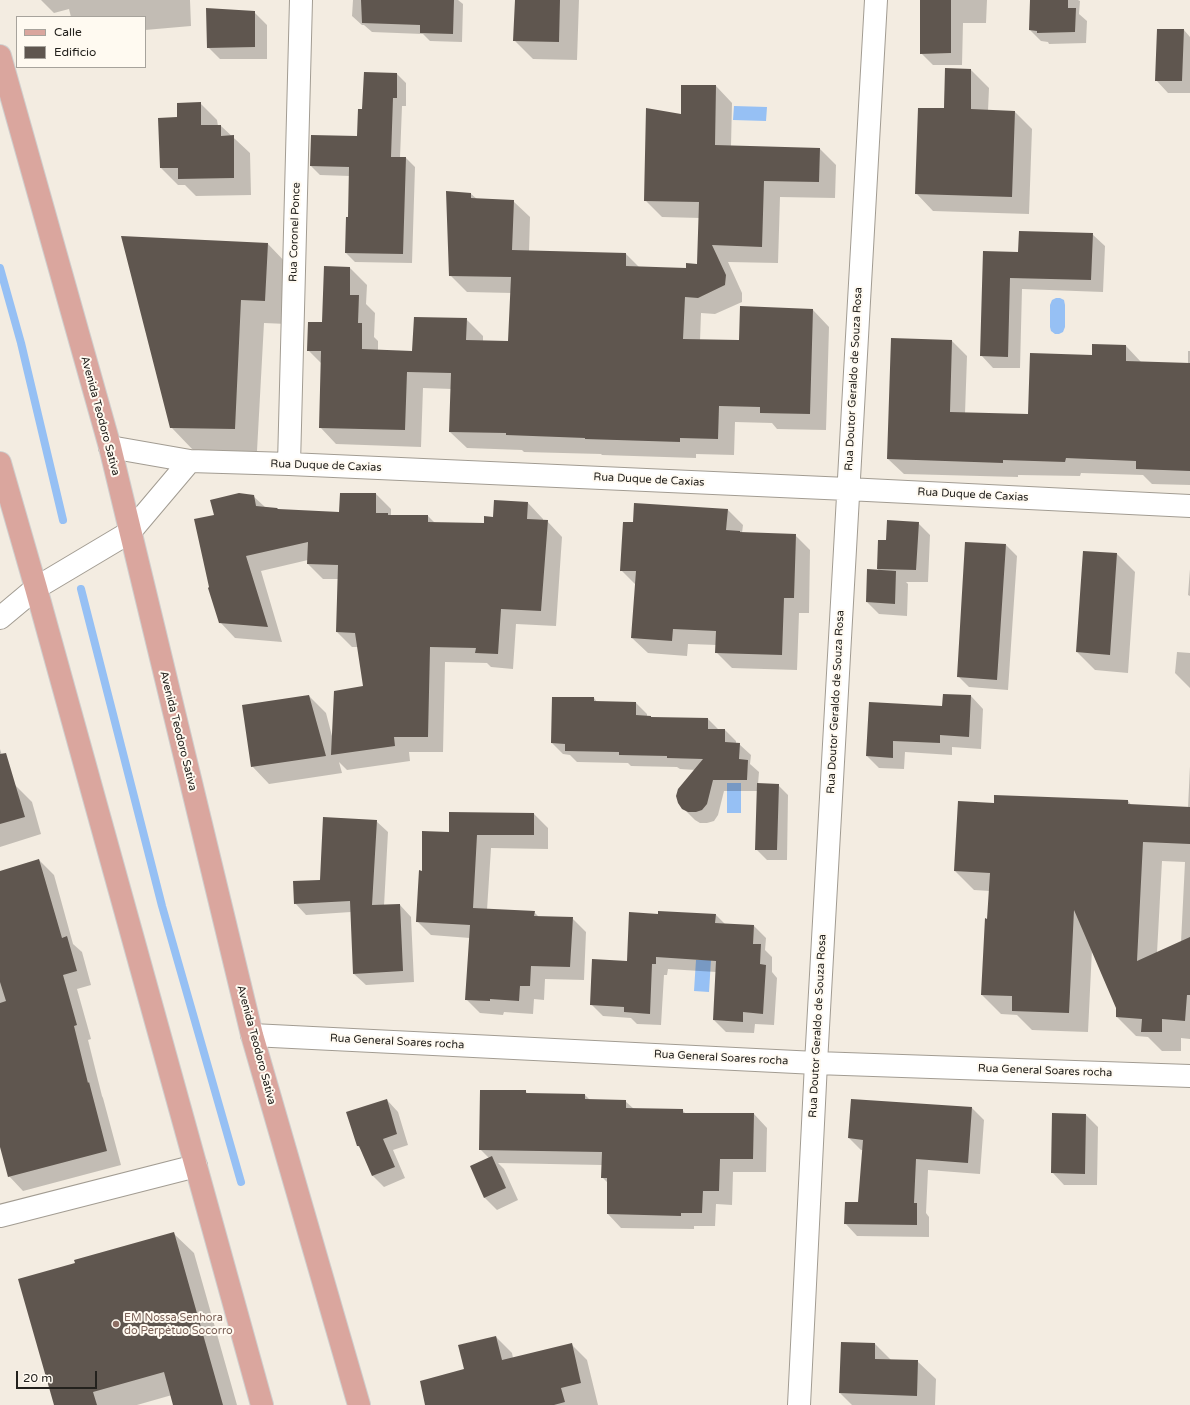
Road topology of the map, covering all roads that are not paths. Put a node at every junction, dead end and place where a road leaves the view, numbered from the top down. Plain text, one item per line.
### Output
1 (301, 0) edge
2 (876, 0) edge
3 (0, 56) edge
4 (110, 447) junction
5 (190, 461) junction
6 (0, 463) edge
7 (289, 464) junction
8 (848, 489) junction
9 (1190, 506) edge
10 (130, 532) junction
11 (36, 588) junction
12 (0, 618) edge
13 (252, 1035) junction
14 (816, 1063) junction
15 (1190, 1076) edge
16 (196, 1166) junction
17 (0, 1216) edge
18 (262, 1405) edge
19 (359, 1405) edge
20 (799, 1405) edge

1 - 7 street, Rua Coronel Ponce
2 - 8 street, Rua Doutor Geraldo de Souza Rosa
3 - 4 main road, Avenida Teodoro Sativa
4 - 5 street, Rua Duque de Caxias
4 - 10 main road, Avenida Teodoro Sativa
5 - 7 street, Rua Duque de Caxias
5 - 10 street
6 - 11 main road
7 - 8 street, Rua Duque de Caxias
8 - 9 street, Rua Duque de Caxias
8 - 14 street, Rua Doutor Geraldo de Souza Rosa
10 - 11 street
10 - 13 main road, Avenida Teodoro Sativa
11 - 12 street
11 - 16 main road
13 - 14 street, Rua General Soares rocha
13 - 19 main road, Avenida Teodoro Sativa
14 - 15 street, Rua General Soares rocha
14 - 20 street, Rua Doutor Geraldo de Souza Rosa
16 - 17 street
16 - 18 main road

